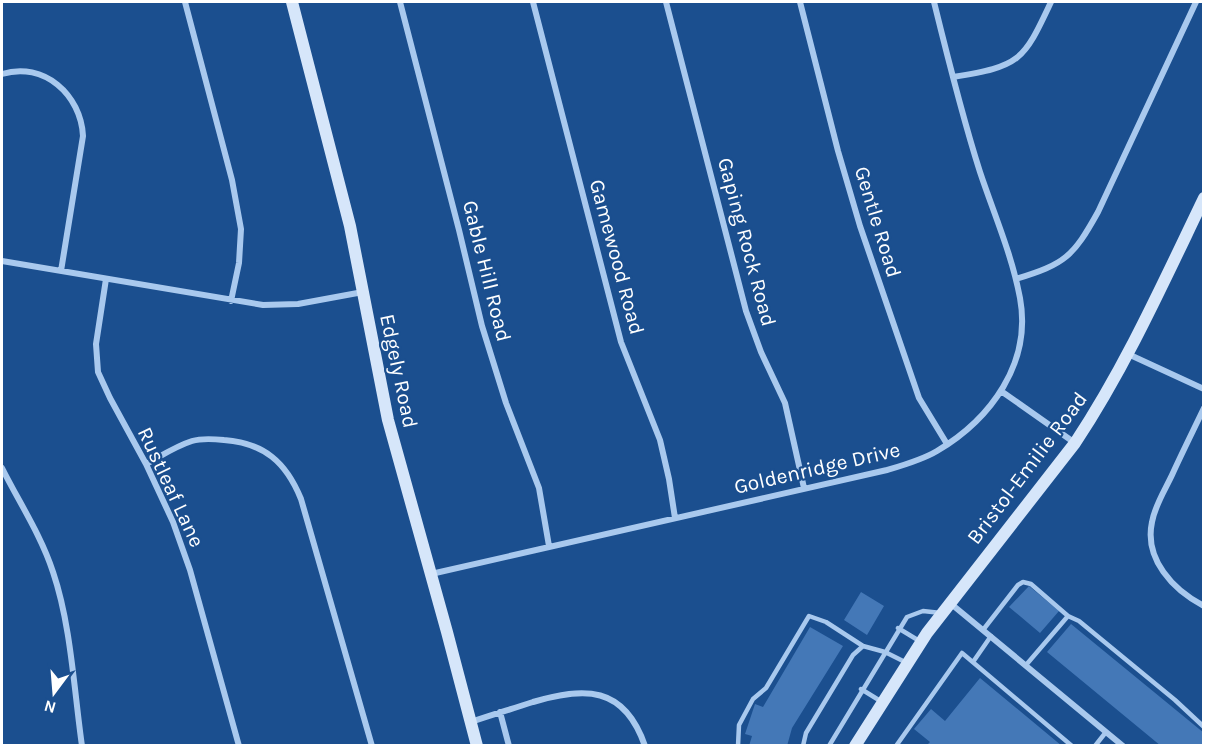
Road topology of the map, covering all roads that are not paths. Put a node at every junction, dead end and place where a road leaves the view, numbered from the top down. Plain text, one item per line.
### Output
1 (185, 2) edge
2 (292, 2) edge
3 (400, 2) edge
4 (533, 2) edge
5 (666, 2) edge
6 (800, 2) edge
7 (934, 2) edge
8 (1051, 2) edge
9 (1196, 2) edge
10 (2, 74) edge
11 (953, 77) junction
12 (1203, 198) edge
13 (2, 261) edge
14 (61, 271) junction
15 (106, 279) junction
16 (1016, 279) junction
17 (363, 291) junction
18 (231, 301) junction
19 (1128, 354) junction
20 (1203, 389) edge
21 (1001, 391) junction
22 (1203, 408) edge
23 (1075, 442) junction
24 (947, 444) junction
25 (146, 464) junction
26 (2, 468) edge
27 (804, 488) junction
28 (675, 518) junction
29 (549, 546) junction
30 (431, 574) junction
31 (950, 602) junction
32 (1203, 606) edge
33 (942, 613) junction
34 (1068, 616) junction
35 (898, 628) junction
36 (983, 630) junction
37 (991, 636) junction
38 (921, 642) junction
39 (863, 646) junction
40 (885, 652) junction
41 (973, 662) junction
42 (907, 663) junction
43 (1026, 665) junction
44 (861, 689) junction
45 (882, 702) junction
46 (500, 712) junction
47 (471, 722) junction
48 (1203, 727) edge
49 (1106, 732) junction
50 (82, 746) edge
51 (239, 746) edge
52 (372, 746) edge
53 (477, 746) edge
54 (509, 746) edge
55 (645, 746) edge
56 (738, 746) edge
57 (803, 746) edge
58 (829, 746) edge
59 (855, 746) edge
60 (896, 746) edge
61 (1072, 746) edge
62 (1095, 746) edge
63 (1123, 746) edge

1 - 18 street
2 - 17 main road, Edgely Road
3 - 29 street, Gable Hill Road
4 - 28 street, Gamewood Road
5 - 27 street, Gaping Rock Road
6 - 24 street, Gentle Road
7 - 11 street, Goldenridge Drive
8 - 11 street
9 - 16 street
10 - 14 street
11 - 16 street, Goldenridge Drive
12 - 19 main road, Bristol-Emilie Road
13 - 14 street
14 - 15 street
15 - 18 street
15 - 25 street, Rustleaf Lane
16 - 21 street, Goldenridge Drive
17 - 18 street
17 - 30 main road, Edgely Road
19 - 20 street
19 - 23 main road, Bristol-Emilie Road
21 - 23 street
21 - 24 street, Goldenridge Drive
22 - 32 street
23 - 31 main road, Bristol-Emilie Road
24 - 27 street, Goldenridge Drive
25 - 51 street, Rustleaf Lane
25 - 52 street
26 - 50 street
27 - 28 street, Goldenridge Drive
28 - 29 street, Goldenridge Drive
29 - 30 street, Goldenridge Drive
30 - 47 main road, Edgely Road
31 - 33 main road, Bristol-Emilie Road
31 - 36 street
33 - 35 lane
33 - 38 main road, Bristol-Emilie Road
34 - 36 lane
34 - 43 lane
34 - 48 lane
35 - 38 lane
35 - 40 lane
36 - 37 street
37 - 41 lane
37 - 43 street
38 - 42 main road, Bristol-Emilie Road
39 - 40 lane
39 - 56 lane
39 - 57 lane
40 - 42 lane
40 - 44 lane
41 - 60 lane
41 - 61 lane
42 - 45 main road, Bristol-Emilie Road
43 - 49 street
44 - 45 lane
44 - 58 lane
45 - 59 main road, Bristol-Emilie Road
46 - 47 street
46 - 54 street
46 - 55 street
47 - 53 main road, Edgely Road
49 - 62 lane
49 - 63 street

